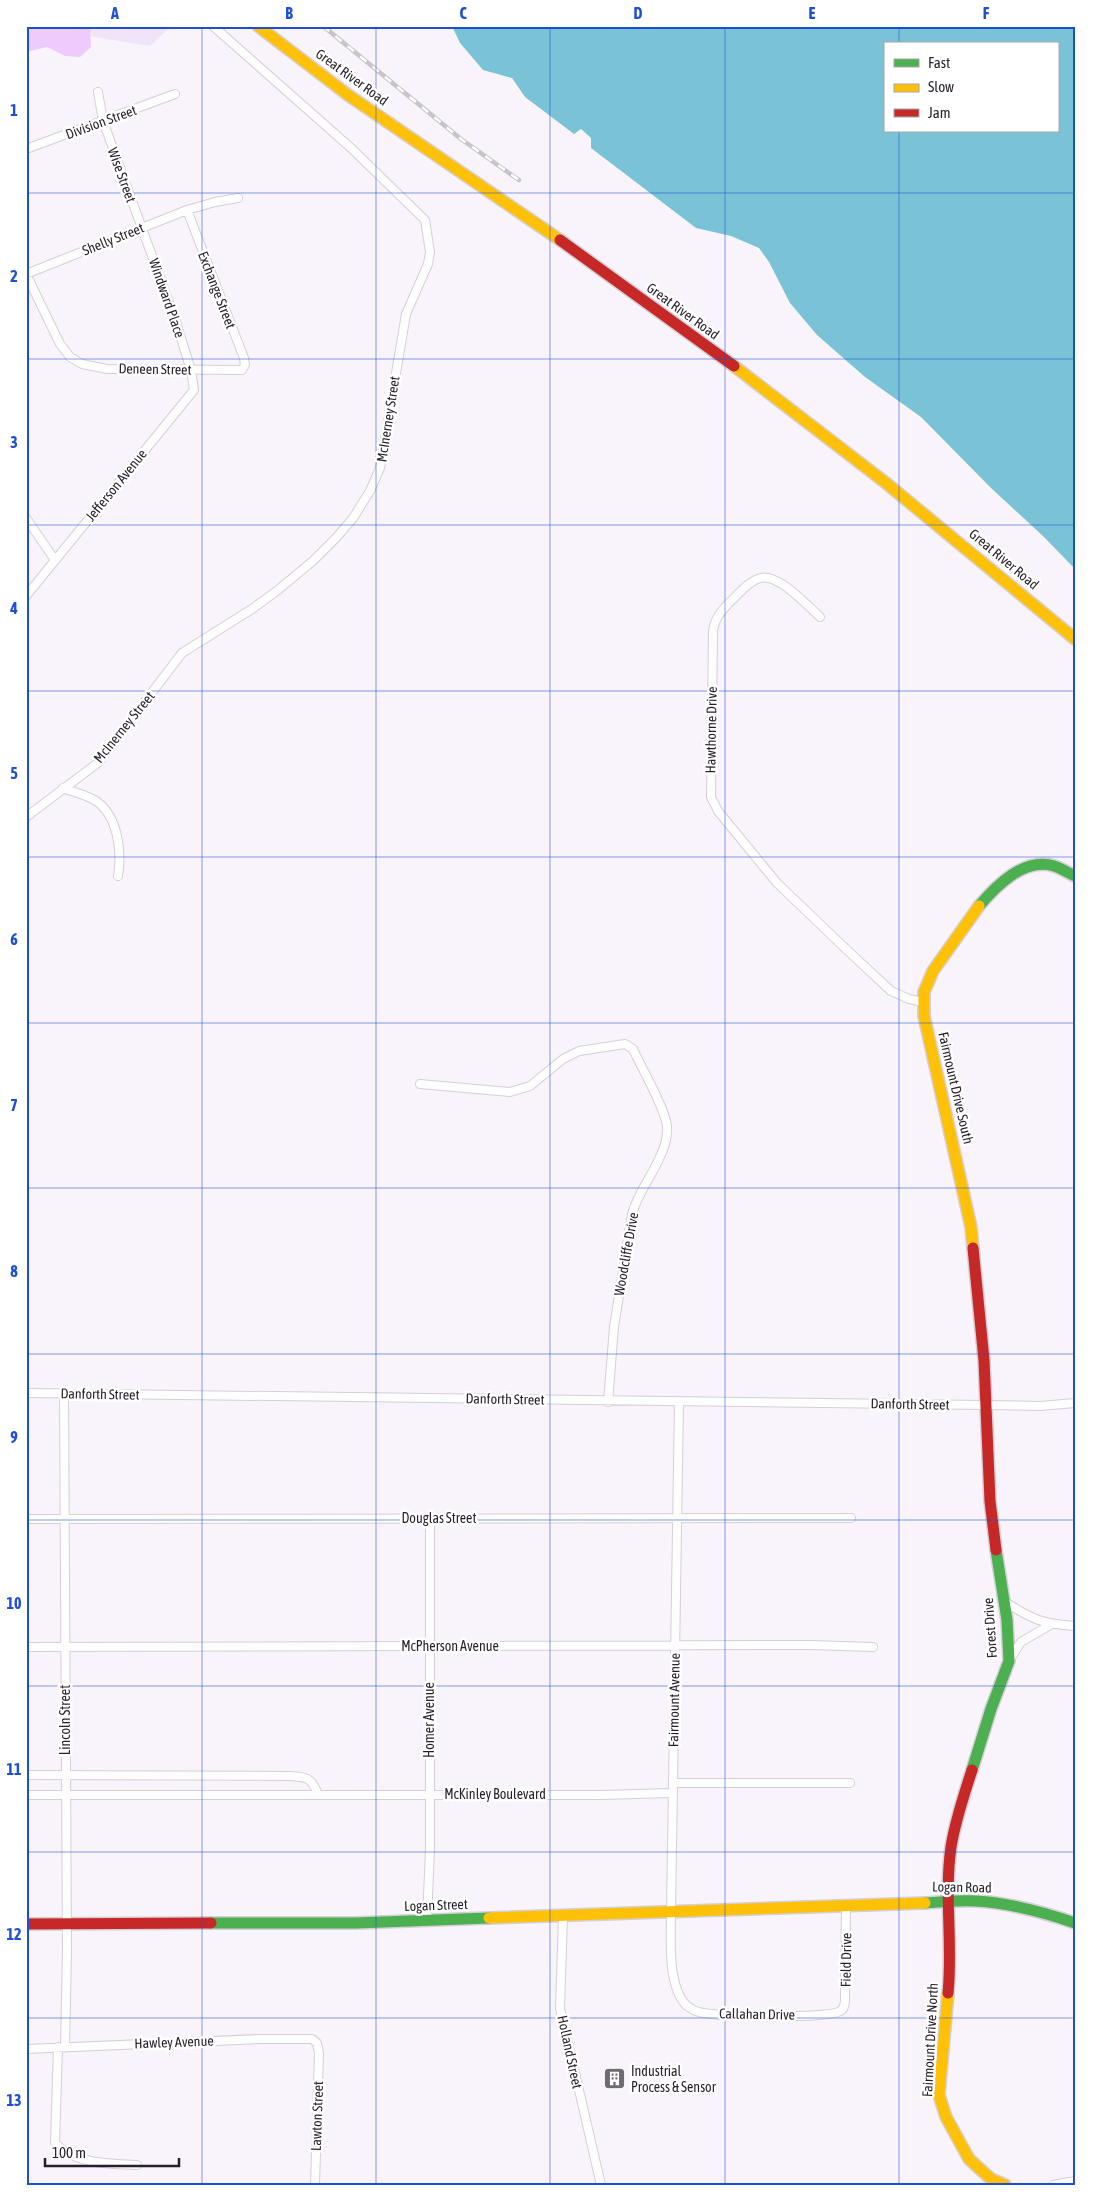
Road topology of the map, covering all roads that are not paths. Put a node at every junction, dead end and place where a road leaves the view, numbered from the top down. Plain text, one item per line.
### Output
1 (213, 26) edge
2 (258, 26) edge
3 (98, 92) dead end
4 (175, 94) dead end
5 (103, 122) junction
6 (26, 149) edge
7 (238, 198) dead end
8 (187, 210) junction
9 (141, 227) junction
10 (26, 274) edge
11 (191, 370) junction
12 (242, 370) joint
13 (26, 518) edge
14 (55, 560) junction
15 (26, 596) edge
16 (820, 617) dead end
17 (1075, 639) edge
18 (63, 788) junction
19 (26, 817) edge
20 (118, 876) dead end
21 (1075, 876) edge
22 (923, 1002) junction
23 (420, 1084) dead end
24 (26, 1393) edge
25 (64, 1394) junction
26 (608, 1402) junction
27 (679, 1402) junction
28 (1075, 1403) edge
29 (985, 1405) junction
30 (678, 1517) junction
31 (64, 1518) junction
32 (430, 1518) junction
33 (851, 1518) dead end
34 (26, 1519) edge
35 (1004, 1601) junction
36 (1050, 1625) junction
37 (1075, 1626) edge
38 (429, 1646) junction
39 (675, 1646) junction
40 (26, 1647) edge
41 (65, 1647) junction
42 (873, 1647) dead end
43 (1009, 1661) junction
44 (26, 1775) edge
45 (66, 1775) junction
46 (673, 1783) junction
47 (850, 1783) dead end
48 (673, 1793) junction
49 (430, 1794) junction
50 (26, 1795) edge
51 (66, 1795) junction
52 (318, 1795) junction
53 (948, 1901) junction
54 (846, 1905) junction
55 (671, 1912) junction
56 (562, 1916) junction
57 (427, 1921) junction
58 (1075, 1923) edge
59 (26, 1924) edge
60 (67, 1924) junction
61 (681, 1998) joint
62 (839, 2012) joint
63 (62, 2047) junction
64 (319, 2047) joint
65 (26, 2049) edge
66 (137, 2165) dead end
67 (1075, 2181) edge
68 (315, 2185) edge
69 (601, 2185) edge
70 (1006, 2185) edge
71 (1053, 2185) edge

1 - 18 street, McInerney Street
2 - 17 street, Great River Road
3 - 5 street, Wise Street
4 - 5 street, Division Street
5 - 6 street, Division Street
5 - 9 street, Wise Street
7 - 8 street, Shelly Street
8 - 9 street, Shelly Street
8 - 12 street, Exchange Street
9 - 10 street, Shelly Street
9 - 11 street, Windward Place
10 - 11 street, Deneen Street
11 - 12 street, Deneen Street
11 - 14 street, Jefferson Avenue
13 - 14 street
14 - 15 street, Jefferson Avenue
16 - 22 street, Hawthorne Drive
18 - 19 street, McInerney Street
18 - 20 street
21 - 22 street, Fairmount Drive South
22 - 29 street, Fairmount Drive South
23 - 26 street, Woodcliffe Drive
24 - 25 street, Danforth Street
25 - 26 street, Danforth Street
25 - 31 street, Lincoln Street
26 - 27 street, Danforth Street
27 - 29 street, Danforth Street
27 - 30 street, Fairmount Avenue
28 - 29 street, Danforth Street
29 - 35 street, Forest Drive
30 - 32 street, Douglas Street
30 - 33 street, Douglas Street
30 - 39 street, Fairmount Avenue
31 - 32 street, Douglas Street
31 - 34 street, Douglas Street
31 - 41 street, Lincoln Street
32 - 38 street, Homer Avenue
35 - 36 street
35 - 43 street, Forest Drive
36 - 37 street
36 - 43 street
38 - 39 street, McPherson Avenue
38 - 41 street, McPherson Avenue
38 - 49 street, Homer Avenue
39 - 42 street, McPherson Avenue
39 - 46 street, Fairmount Avenue
40 - 41 street, McPherson Avenue
41 - 45 street, Lincoln Street
43 - 53 street, Forest Drive
44 - 45 street
45 - 51 street, Lincoln Street
45 - 52 street
46 - 47 street
46 - 48 street, Fairmount Avenue
48 - 49 street, McKinley Boulevard
48 - 55 street, Fairmount Avenue
49 - 52 street, McKinley Boulevard
49 - 57 street, Homer Avenue
50 - 51 street, McKinley Boulevard
51 - 52 street, McKinley Boulevard
51 - 60 street, Lincoln Street
53 - 54 street, Logan Road
53 - 58 street, Logan Road
53 - 70 street, Fairmount Drive North
54 - 55 street, Logan Street
54 - 62 street, Field Drive
55 - 56 street, Logan Street
55 - 61 street, Fairmount Avenue
56 - 57 street, Logan Street
56 - 69 street, Holland Street
57 - 60 street, Logan Street
59 - 60 street, Logan Street
60 - 63 street, Lincoln Street
61 - 62 street, Callahan Drive
63 - 64 street, Hawley Avenue
63 - 65 street, Hawley Avenue
63 - 66 street, Lincoln Street
64 - 68 street, Lawton Street
67 - 71 street

